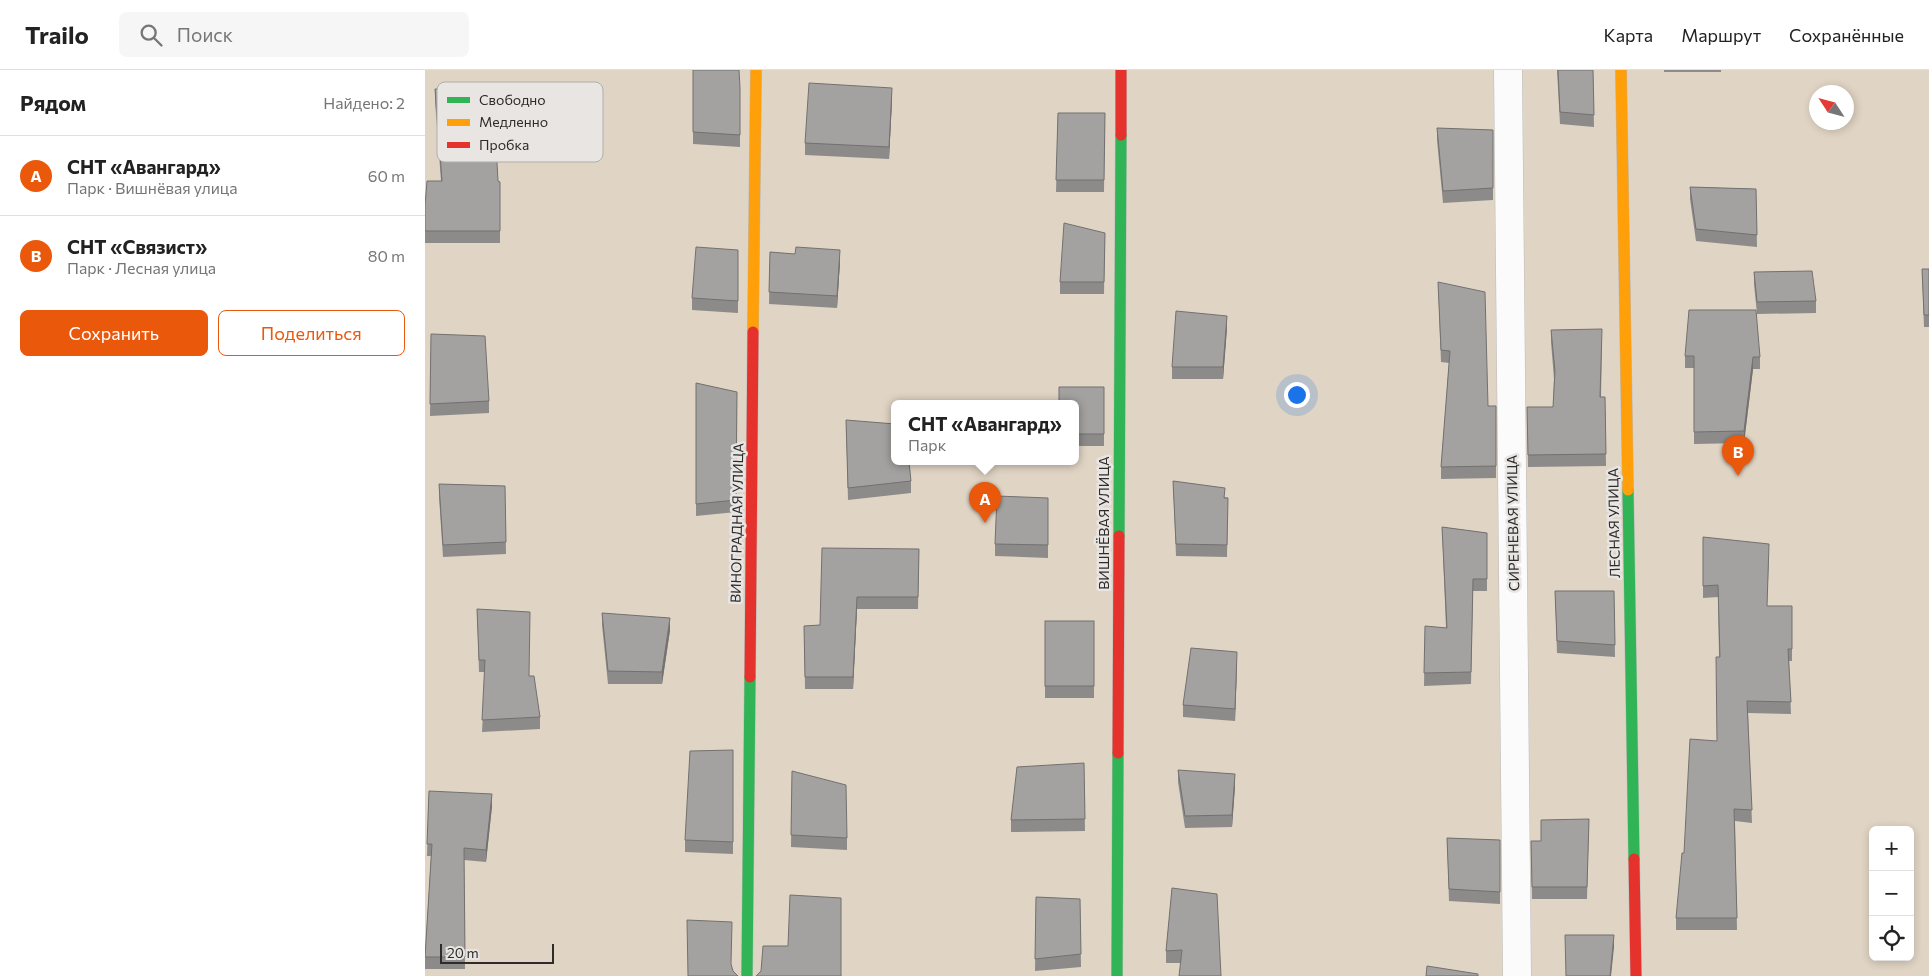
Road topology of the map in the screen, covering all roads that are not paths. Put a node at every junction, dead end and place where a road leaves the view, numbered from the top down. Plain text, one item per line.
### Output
1 (756, 70) edge
2 (1121, 70) edge
3 (1509, 70) edge
4 (1621, 70) edge
5 (747, 976) edge
6 (1117, 976) edge
7 (1517, 976) edge
8 (1636, 976) edge

1 - 5 street, ВИНОГРАДНАЯ УЛИЦА
2 - 6 street, ВИШНЁВАЯ УЛИЦА
3 - 7 street, СИРЕНЕВАЯ УЛИЦА
4 - 8 street, ЛЕСНАЯ УЛИЦА

